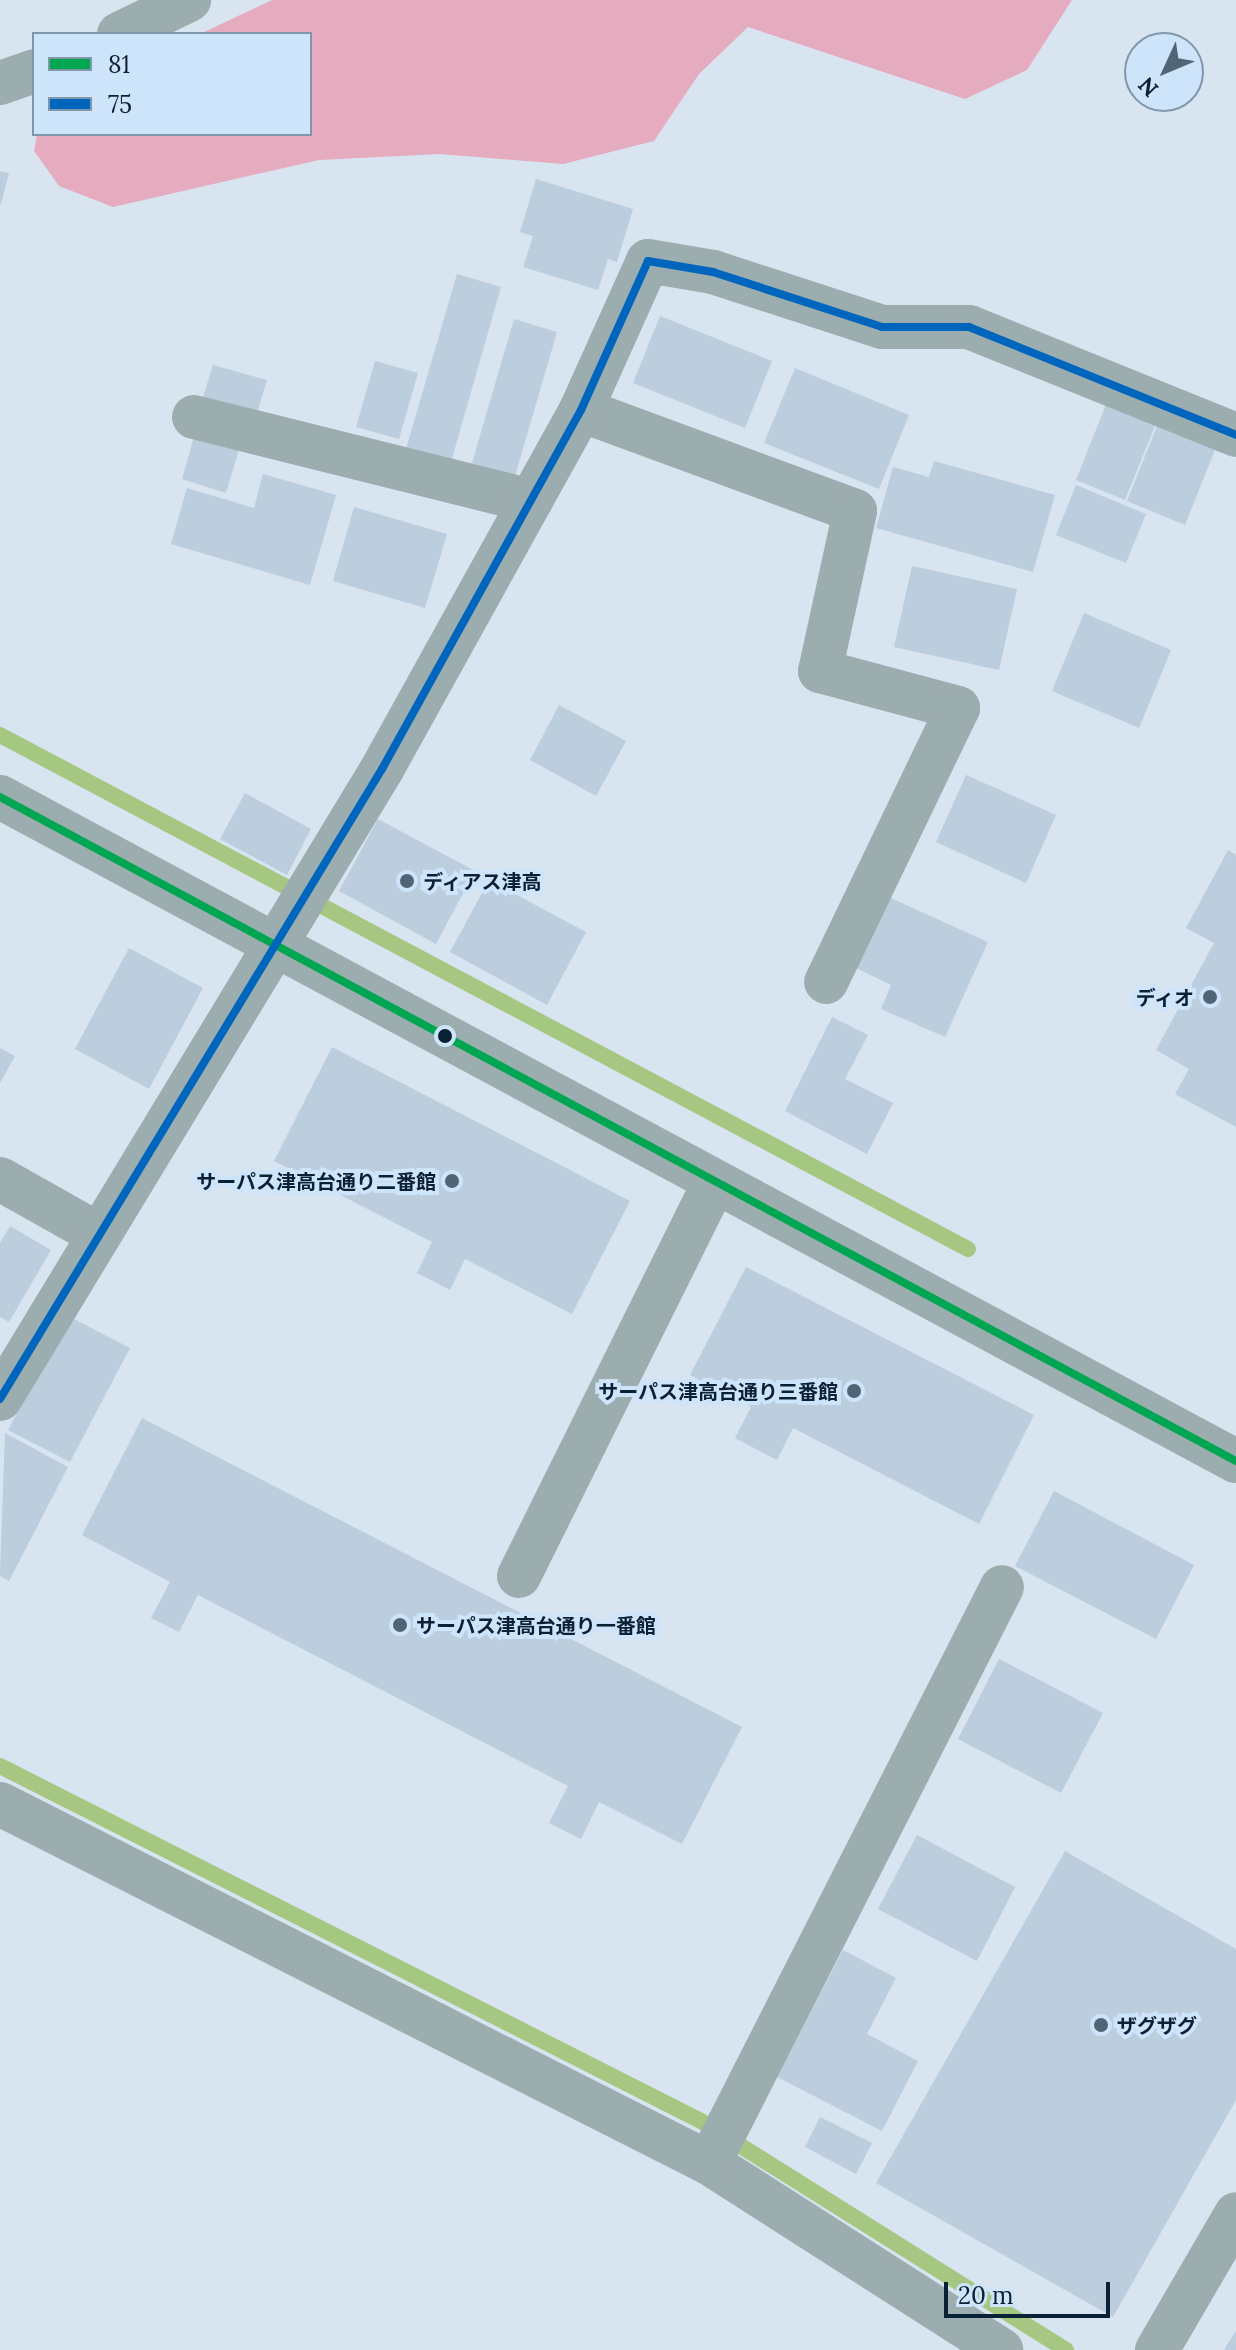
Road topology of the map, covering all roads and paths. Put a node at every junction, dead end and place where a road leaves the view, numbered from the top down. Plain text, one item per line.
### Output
1 (189, 0) edge
2 (123, 32) edge
3 (32, 72) edge
4 (0, 83) edge
5 (581, 410) junction
6 (194, 417) dead end
7 (1236, 435) edge
8 (531, 501) junction
9 (0, 797) edge
10 (272, 949) junction
11 (826, 982) dead end
12 (0, 1179) edge
13 (714, 1183) junction
14 (98, 1234) junction
15 (0, 1399) edge
16 (1236, 1461) edge
17 (519, 1576) dead end
18 (1002, 1587) dead end
19 (0, 1804) edge
20 (719, 2144) junction
21 (1236, 2214) edge
22 (1001, 2350) edge
23 (1157, 2350) edge

1 - 2 street
3 - 4 street
5 - 7 street
5 - 8 street
5 - 11 street
6 - 8 street
8 - 10 street
9 - 10 street
10 - 13 street
10 - 14 street
12 - 14 street
13 - 16 street
13 - 17 street
14 - 15 street
18 - 20 street
19 - 20 street
20 - 22 street
21 - 23 street

